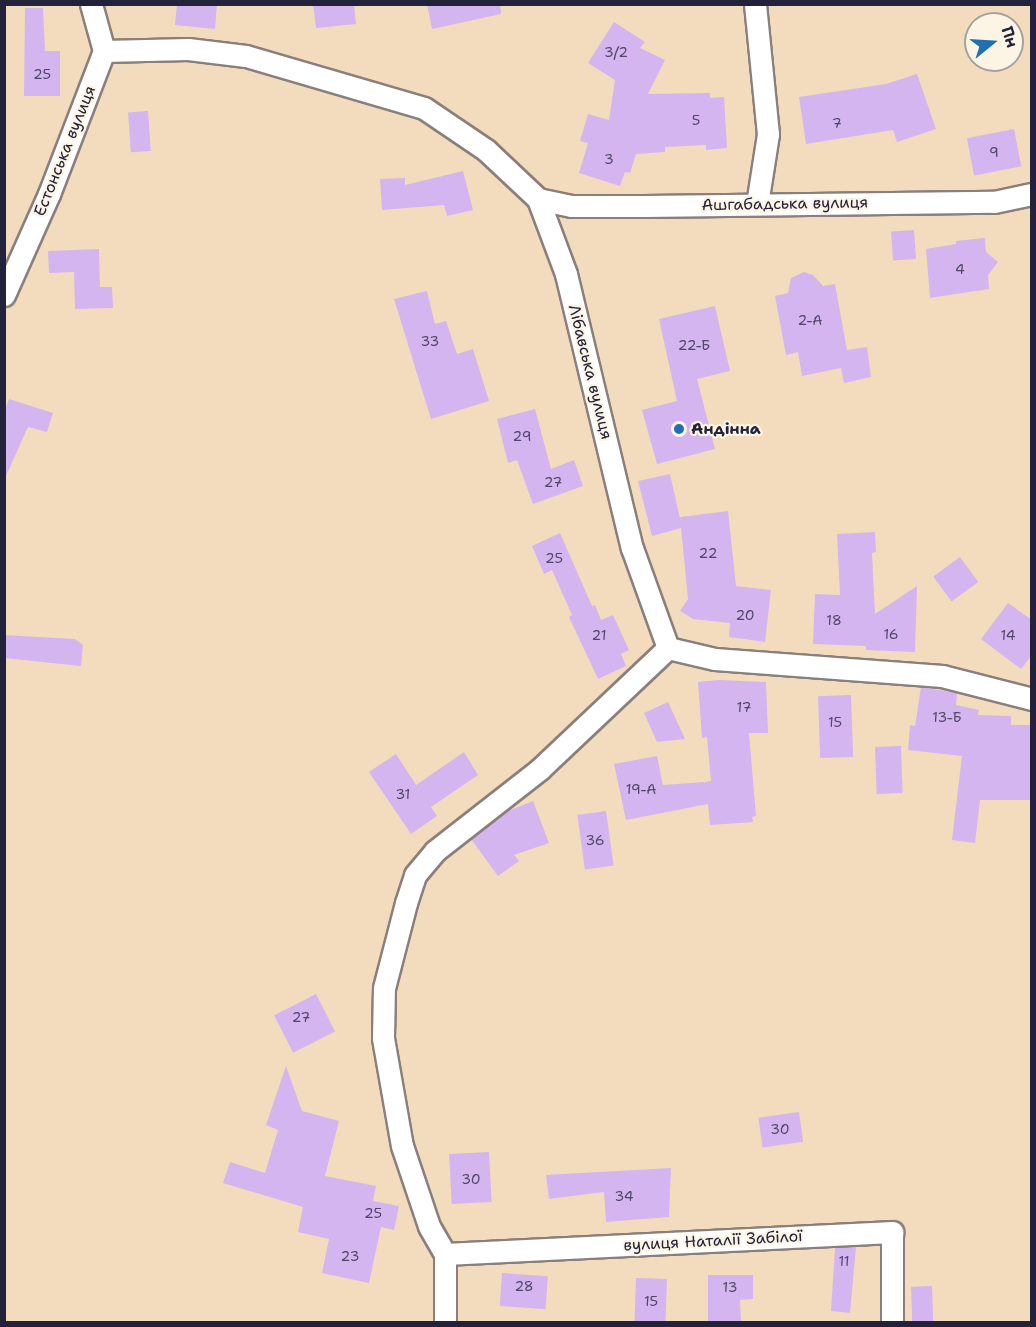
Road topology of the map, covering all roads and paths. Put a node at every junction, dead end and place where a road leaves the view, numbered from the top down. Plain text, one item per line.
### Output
1 (91, 4) edge
2 (754, 4) edge
3 (104, 51) junction
4 (1032, 194) edge
5 (538, 199) junction
6 (757, 204) junction
7 (4, 295) edge
8 (668, 648) junction
9 (1032, 699) edge
10 (445, 1254) junction
11 (445, 1323) edge
12 (892, 1323) edge

1 - 3 street
2 - 6 street
3 - 5 street, Лібавська вулиця
3 - 7 street, Естонська вулиця
4 - 6 street, Ашгабадська вулиця
5 - 6 street, Ашгабадська вулиця
5 - 8 street, Лібавська вулиця
8 - 9 street
8 - 10 street
10 - 11 street
10 - 12 street, вулиця Наталії Забілої

